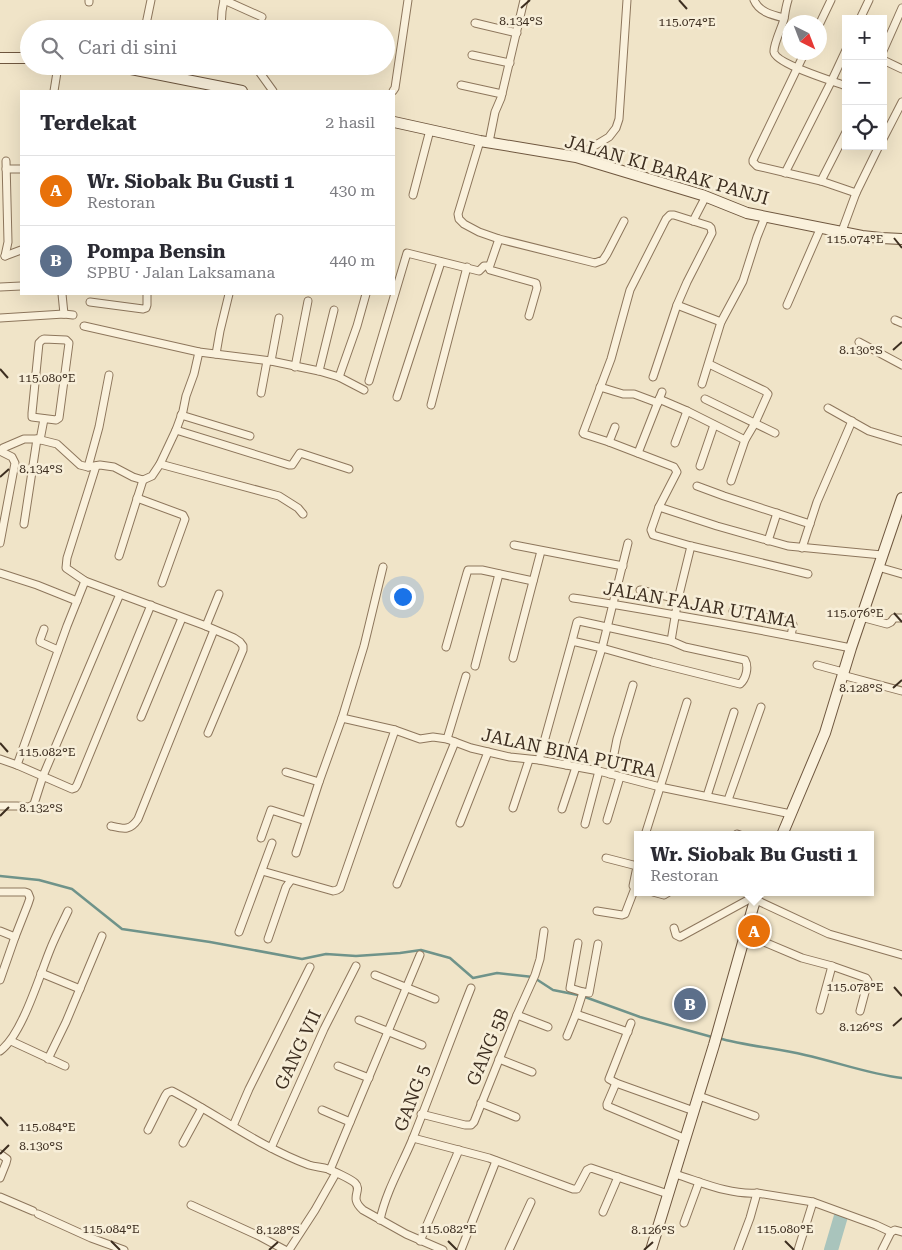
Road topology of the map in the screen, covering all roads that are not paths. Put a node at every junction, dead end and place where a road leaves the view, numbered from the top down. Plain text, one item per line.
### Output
1 (151, 0) edge
2 (224, 0) edge
3 (408, 0) edge
4 (524, 0) edge
5 (628, 0) edge
6 (754, 0) edge
7 (788, 0) edge
8 (831, 0) edge
9 (869, 0) edge
10 (902, 8) edge
11 (785, 15) edge
12 (824, 15) edge
13 (862, 15) edge
14 (262, 17) dead end
15 (782, 18) edge
16 (147, 20) edge
17 (222, 20) edge
18 (475, 23) dead end
19 (782, 24) edge
20 (517, 33) junction
21 (887, 42) edge
22 (472, 55) dead end
23 (0, 58) edge
24 (20, 58) edge
25 (842, 59) edge
26 (801, 60) edge
27 (887, 62) edge
28 (510, 63) junction
29 (797, 69) junction
30 (902, 69) edge
31 (57, 75) edge
32 (167, 75) edge
33 (262, 75) edge
34 (832, 80) junction
35 (842, 84) edge
36 (462, 85) dead end
37 (54, 90) edge
38 (237, 90) edge
39 (272, 90) edge
40 (394, 90) edge
41 (502, 94) junction
42 (902, 102) edge
43 (395, 122) edge
44 (430, 130) junction
45 (887, 131) edge
46 (842, 140) edge
47 (485, 142) junction
48 (878, 150) edge
49 (576, 157) junction
50 (6, 161) dead end
51 (6, 169) junction
52 (20, 169) edge
53 (786, 173) junction
54 (821, 180) junction
55 (856, 193) junction
56 (413, 195) dead end
57 (706, 196) junction
58 (766, 217) junction
59 (624, 221) dead end
60 (692, 222) junction
61 (821, 227) junction
62 (842, 231) junction
63 (499, 239) junction
64 (902, 239) edge
65 (8, 242) junction
66 (0, 244) edge
67 (20, 250) edge
68 (441, 262) junction
69 (489, 266) junction
70 (467, 268) junction
71 (20, 286) edge
72 (0, 287) edge
73 (395, 294) edge
74 (62, 295) edge
75 (148, 295) edge
76 (229, 295) edge
77 (366, 295) edge
78 (395, 295) edge
79 (308, 301) dead end
80 (90, 302) dead end
81 (677, 305) junction
82 (787, 305) dead end
83 (334, 310) dead end
84 (64, 314) junction
85 (74, 315) dead end
86 (529, 316) dead end
87 (0, 318) edge
88 (279, 318) dead end
89 (720, 322) junction
90 (84, 326) dead end
91 (859, 342) dead end
92 (199, 352) junction
93 (216, 354) junction
94 (269, 361) junction
95 (709, 364) junction
96 (902, 365) edge
97 (295, 366) junction
98 (319, 371) junction
99 (109, 375) dead end
100 (339, 377) junction
101 (653, 377) dead end
102 (369, 382) dead end
103 (702, 384) dead end
104 (600, 387) junction
105 (364, 390) dead end
106 (261, 393) dead end
107 (396, 397) dead end
108 (660, 398) junction
109 (705, 399) dead end
110 (431, 405) dead end
111 (828, 408) dead end
112 (687, 411) junction
113 (181, 414) junction
114 (44, 419) junction
115 (852, 421) junction
116 (754, 423) junction
117 (714, 425) junction
118 (615, 427) dead end
119 (176, 430) junction
120 (775, 432) dead end
121 (250, 436) dead end
122 (38, 440) junction
123 (745, 440) junction
124 (609, 442) junction
125 (902, 442) edge
126 (675, 443) dead end
127 (1, 450) edge
128 (638, 453) junction
129 (160, 464) junction
130 (96, 466) junction
131 (700, 466) dead end
132 (88, 467) junction
133 (349, 469) dead end
134 (143, 480) junction
135 (731, 481) dead end
136 (697, 486) dead end
137 (137, 498) junction
138 (902, 498) edge
139 (4, 505) edge
140 (659, 507) junction
141 (777, 513) junction
142 (303, 514) dead end
143 (24, 524) dead end
144 (810, 524) junction
145 (2, 525) edge
146 (768, 541) junction
147 (0, 543) edge
148 (628, 543) dead end
149 (514, 545) dead end
150 (691, 546) junction
151 (802, 548) junction
152 (541, 551) junction
153 (882, 555) junction
154 (119, 556) dead end
155 (623, 566) junction
156 (383, 567) dead end
157 (878, 567) junction
158 (0, 574) edge
159 (499, 574) junction
160 (808, 574) dead end
161 (902, 574) edge
162 (86, 581) junction
163 (533, 581) junction
164 (162, 583) dead end
165 (640, 590) dead end
166 (120, 594) junction
167 (219, 594) dead end
168 (573, 598) dead end
169 (678, 599) junction
170 (77, 601) junction
171 (612, 604) junction
172 (151, 605) junction
173 (733, 610) dead end
174 (676, 615) junction
175 (861, 617) junction
176 (182, 618) junction
177 (902, 618) edge
178 (206, 626) junction
179 (608, 627) junction
180 (44, 629) dead end
181 (214, 630) junction
182 (791, 636) junction
183 (572, 641) junction
184 (671, 641) junction
185 (446, 647) dead end
186 (602, 648) junction
187 (851, 648) junction
188 (58, 650) junction
189 (513, 658) dead end
190 (817, 665) dead end
191 (475, 666) dead end
192 (843, 674) junction
193 (466, 676) dead end
194 (633, 685) dead end
195 (902, 691) edge
196 (687, 702) dead end
197 (761, 707) dead end
198 (734, 712) dead end
199 (142, 717) dead end
200 (342, 718) junction
201 (395, 730) junction
202 (208, 733) dead end
203 (447, 739) junction
204 (455, 742) junction
205 (488, 752) junction
206 (0, 759) edge
207 (529, 760) junction
208 (539, 760) junction
209 (17, 765) junction
210 (566, 765) junction
211 (576, 767) junction
212 (599, 771) junction
213 (286, 772) dead end
214 (610, 774) junction
215 (43, 776) junction
216 (620, 777) junction
217 (319, 782) junction
218 (660, 787) junction
219 (707, 796) junction
220 (728, 800) junction
221 (0, 806) edge
222 (513, 808) dead end
223 (562, 809) dead end
224 (792, 814) junction
225 (607, 820) dead end
226 (306, 821) junction
227 (460, 823) dead end
228 (585, 824) dead end
229 (112, 826) dead end
230 (646, 831) edge
231 (784, 831) edge
232 (261, 838) dead end
233 (272, 843) dead end
234 (296, 853) dead end
235 (606, 858) dead end
236 (634, 863) edge
237 (262, 871) junction
238 (291, 880) junction
239 (397, 884) dead end
240 (0, 892) edge
241 (634, 893) edge
242 (757, 896) edge
243 (68, 911) dead end
244 (597, 911) dead end
245 (674, 928) dead end
246 (0, 931) edge
247 (544, 931) dead end
248 (239, 932) dead end
249 (745, 934) junction
250 (102, 936) dead end
251 (15, 937) junction
252 (268, 939) dead end
253 (578, 943) dead end
254 (598, 944) dead end
255 (420, 955) dead end
256 (902, 955) edge
257 (3, 963) edge
258 (310, 966) dead end
259 (356, 966) dead end
260 (832, 966) junction
261 (41, 973) junction
262 (375, 975) dead end
263 (0, 980) edge
264 (406, 987) junction
265 (471, 988) dead end
266 (80, 989) junction
267 (583, 992) junction
268 (435, 999) dead end
269 (820, 1010) dead end
270 (860, 1011) dead end
271 (576, 1014) junction
272 (517, 1015) junction
273 (359, 1020) dead end
274 (631, 1023) dead end
275 (548, 1027) dead end
276 (387, 1031) junction
277 (628, 1032) junction
278 (567, 1036) dead end
279 (11, 1041) junction
280 (422, 1044) dead end
281 (0, 1052) edge
282 (48, 1059) junction
283 (498, 1059) junction
284 (65, 1066) dead end
285 (338, 1066) dead end
286 (532, 1072) dead end
287 (369, 1078) junction
288 (616, 1083) junction
289 (699, 1096) junction
290 (481, 1103) junction
291 (202, 1108) junction
292 (322, 1110) dead end
293 (694, 1111) junction
294 (421, 1114) junction
295 (755, 1116) dead end
296 (516, 1117) dead end
297 (350, 1122) junction
298 (233, 1126) junction
299 (148, 1130) dead end
300 (413, 1138) junction
301 (686, 1139) junction
302 (183, 1143) dead end
303 (271, 1148) junction
304 (459, 1150) junction
305 (0, 1154) edge
306 (496, 1161) junction
307 (333, 1172) junction
308 (675, 1174) junction
309 (618, 1177) junction
310 (0, 1178) edge
311 (699, 1182) junction
312 (757, 1193) junction
313 (668, 1194) junction
314 (0, 1197) edge
315 (531, 1202) dead end
316 (813, 1202) junction
317 (191, 1205) dead end
318 (604, 1212) dead end
319 (380, 1220) junction
320 (684, 1224) dead end
321 (891, 1232) junction
322 (902, 1232) edge
323 (420, 1241) junction
324 (124, 1250) edge
325 (285, 1250) edge
326 (289, 1250) edge
327 (443, 1250) edge
328 (461, 1250) edge
329 (509, 1250) edge
330 (651, 1250) edge
331 (738, 1250) edge
332 (798, 1250) edge
333 (882, 1250) edge

1 - 16 street
2 - 14 street
2 - 17 street
3 - 40 street
4 - 20 street
5 - 49 street
6 - 15 street
7 - 11 street
8 - 12 street
9 - 13 street
10 - 21 street
18 - 20 street
19 - 29 street
20 - 28 street
22 - 28 street
23 - 24 main road
25 - 34 street
26 - 29 street
27 - 30 street
28 - 41 street
29 - 34 street
29 - 53 street
31 - 37 street
32 - 38 main road
33 - 39 street
34 - 35 street
34 - 53 street
36 - 41 street
41 - 47 street
42 - 45 street
43 - 44 main road, JALAN KI BARAK PANJI
44 - 47 main road, JALAN KI BARAK PANJI
44 - 56 street
46 - 54 street
47 - 49 main road, JALAN KI BARAK PANJI
47 - 63 street
48 - 55 street
49 - 57 main road, JALAN KI BARAK PANJI
50 - 51 street
51 - 52 street
51 - 65 street
53 - 54 street
54 - 55 street
55 - 62 street
57 - 58 main road, JALAN KI BARAK PANJI
57 - 60 street
58 - 61 main road, JALAN KI BARAK PANJI
58 - 89 street
59 - 63 street
60 - 81 street
60 - 104 street
61 - 62 main road, JALAN KI BARAK PANJI
61 - 82 street
62 - 64 main road, JALAN KI BARAK PANJI
63 - 69 street
65 - 66 street
65 - 67 street
68 - 70 street
68 - 73 street
68 - 107 street
69 - 70 street
69 - 86 street
70 - 110 street
71 - 72 street
74 - 84 street
75 - 80 street
76 - 93 street
77 - 100 street
78 - 102 street
79 - 97 street
81 - 89 street
81 - 101 street
83 - 98 street
84 - 85 street
84 - 87 street
88 - 94 street
89 - 95 street
90 - 92 street
91 - 96 street
92 - 93 street
92 - 113 street
93 - 94 street
94 - 97 street
94 - 106 street
95 - 103 street
95 - 116 street
97 - 98 street
98 - 100 street
99 - 132 street
100 - 105 street
104 - 108 street
104 - 124 street
108 - 112 street
108 - 128 street
109 - 116 street
111 - 115 street
112 - 117 street
112 - 126 street
113 - 119 street
113 - 121 street
114 - 114 street
114 - 122 street
115 - 125 street
115 - 144 street
116 - 120 street
116 - 123 street
117 - 123 street
117 - 131 street
118 - 124 street
119 - 129 street
119 - 133 street
122 - 127 street
122 - 132 street
122 - 143 street
123 - 135 street
124 - 128 street
127 - 139 street
128 - 140 street
129 - 134 street
129 - 142 street
130 - 132 street
130 - 134 street
130 - 162 street
134 - 137 street
136 - 141 street
137 - 154 street
137 - 164 street
138 - 153 main road
139 - 145 street
140 - 146 street
140 - 150 street
141 - 144 street
141 - 146 street
144 - 151 street
145 - 147 street
146 - 151 street
148 - 155 street
149 - 152 street
150 - 160 street
150 - 169 street
151 - 153 street
152 - 155 street
152 - 163 street
153 - 157 main road
155 - 171 street
156 - 200 street
157 - 161 street
157 - 175 main road
158 - 170 street
159 - 163 street
159 - 185 street
159 - 191 street
162 - 166 street
162 - 170 street
163 - 189 street
165 - 169 street
166 - 172 street
166 - 215 street
167 - 178 street
168 - 171 street, JALAN FAJAR UTAMA
169 - 174 street
170 - 188 street
171 - 174 street, JALAN FAJAR UTAMA
171 - 179 street
172 - 176 street
172 - 215 street
173 - 182 street
174 - 182 street, JALAN FAJAR UTAMA
174 - 184 street
175 - 177 street
175 - 187 main road
176 - 178 street
176 - 199 street
178 - 181 street
179 - 183 street
179 - 184 street
179 - 186 street
180 - 188 street
181 - 202 street
181 - 229 street
182 - 187 street, JALAN FAJAR UTAMA
183 - 186 street
183 - 208 street
184 - 186 street
186 - 210 street
187 - 192 main road
188 - 209 street
190 - 192 street
192 - 195 street
192 - 224 main road
193 - 203 street
194 - 214 street
196 - 218 street
197 - 220 street
198 - 219 street
200 - 201 street, JALAN BINA PUTRA
200 - 217 street
201 - 203 street, JALAN BINA PUTRA
201 - 238 street
203 - 204 street, JALAN BINA PUTRA
204 - 205 street, JALAN BINA PUTRA
204 - 239 street
205 - 207 street, JALAN BINA PUTRA
205 - 227 street
206 - 209 street
207 - 208 street, JALAN BINA PUTRA
207 - 222 street
208 - 210 street, JALAN BINA PUTRA
209 - 215 street
210 - 211 street, JALAN BINA PUTRA
211 - 212 street, JALAN BINA PUTRA
211 - 223 street
212 - 214 street, JALAN BINA PUTRA
212 - 228 street
213 - 217 street
214 - 216 street, JALAN BINA PUTRA
215 - 221 street
216 - 218 street, JALAN BINA PUTRA
216 - 225 street
217 - 226 street
218 - 219 street, JALAN BINA PUTRA
218 - 230 street
219 - 220 street, JALAN BINA PUTRA
220 - 224 street, JALAN BINA PUTRA
224 - 231 main road
226 - 232 street
226 - 234 street
233 - 237 street
235 - 236 street
237 - 238 street
237 - 248 street
238 - 252 street
240 - 251 street
241 - 244 street
242 - 245 street
242 - 249 main road
242 - 256 street
243 - 261 street
246 - 251 street
247 - 272 street, GANG 5B
249 - 260 street
249 - 289 main road
250 - 266 street
251 - 257 street
253 - 267 street
254 - 267 street
255 - 264 street
257 - 263 street
258 - 298 street
259 - 303 street, GANG VII
260 - 269 street
260 - 270 street
261 - 266 street
261 - 279 street
262 - 264 street
264 - 268 street
264 - 276 street
265 - 294 street, GANG 5
266 - 282 street
267 - 271 street
271 - 277 street
271 - 278 street
272 - 275 street
272 - 283 street, GANG 5B
273 - 276 street
274 - 277 street
276 - 280 street
276 - 287 street
277 - 288 street
279 - 281 street
279 - 282 street
282 - 284 street
283 - 286 street
283 - 290 street, GANG 5B
285 - 287 street
287 - 297 street
288 - 293 street
288 - 301 street
289 - 293 main road
289 - 295 street
290 - 294 street, GANG 5B
290 - 296 street
291 - 298 street
291 - 299 street
291 - 302 street
292 - 297 street
293 - 301 main road
294 - 300 street, GANG 5
297 - 307 street
298 - 303 street
300 - 304 street
300 - 319 street, GANG 5
301 - 308 main road
303 - 307 street
304 - 306 street
304 - 323 street
305 - 310 street
306 - 309 street
306 - 328 street
307 - 319 street
307 - 326 street
308 - 311 street
308 - 313 main road
309 - 313 street
309 - 318 street
311 - 312 street
311 - 320 street
312 - 316 street
312 - 331 street
313 - 330 main road
314 - 324 street
315 - 329 street
316 - 321 street
316 - 332 street
317 - 325 street
319 - 323 street
321 - 322 street
321 - 333 street
323 - 327 street

